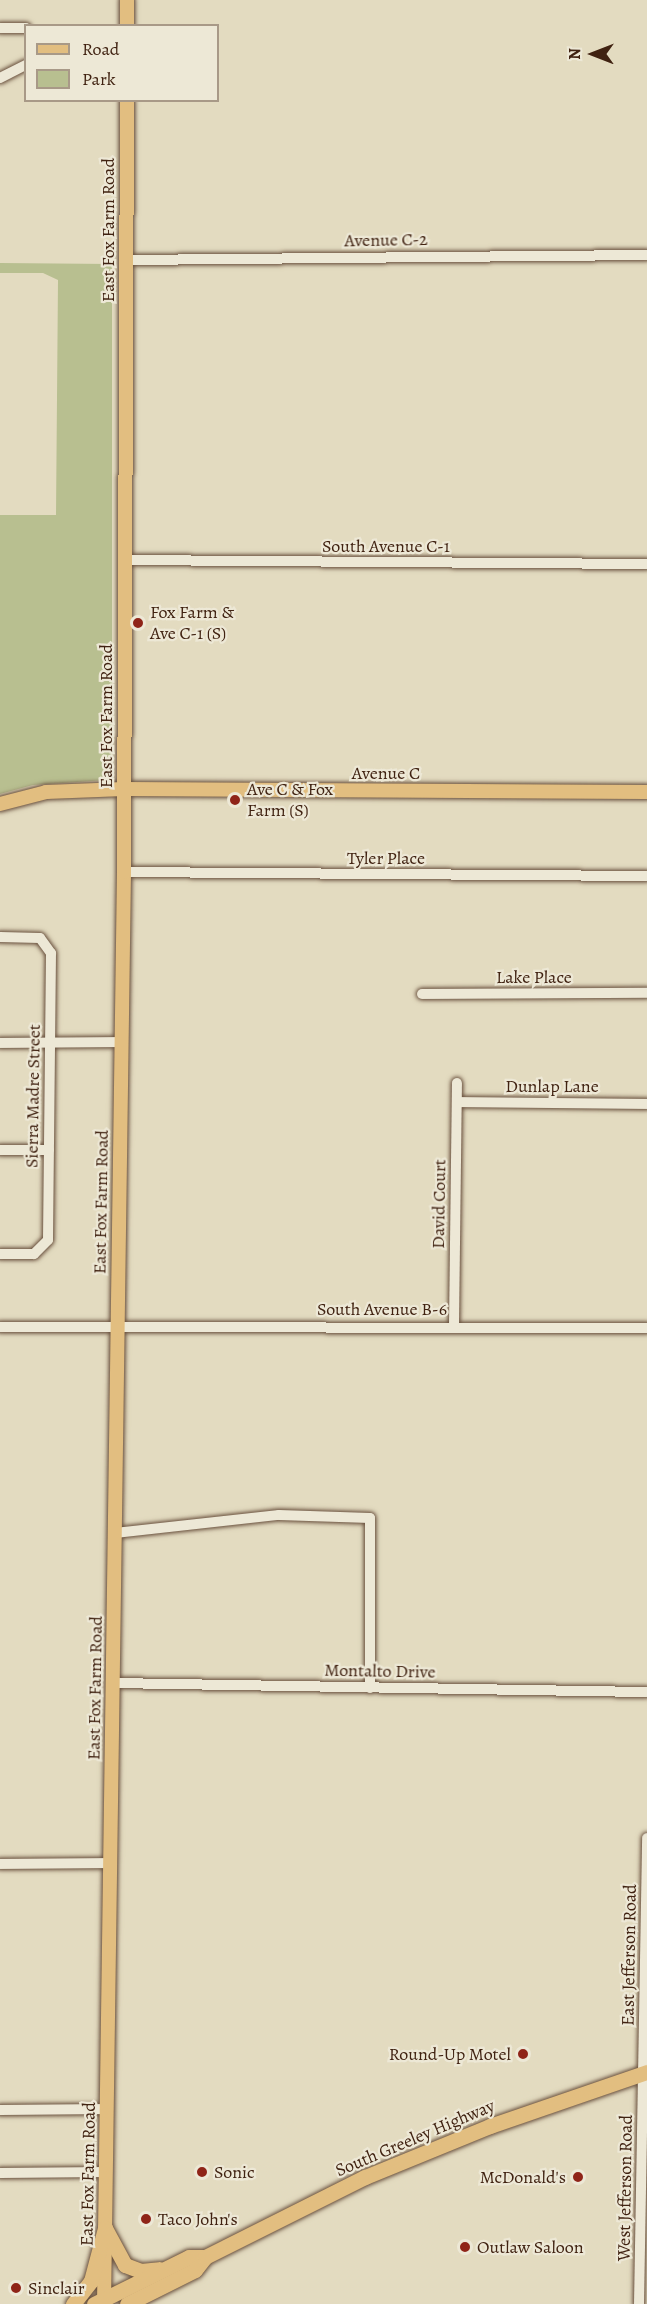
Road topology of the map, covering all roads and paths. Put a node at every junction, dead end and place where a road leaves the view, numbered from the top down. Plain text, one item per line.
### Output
1 (127, 0) edge
2 (127, 24) edge
3 (0, 28) edge
4 (24, 28) edge
5 (24, 66) edge
6 (0, 78) edge
7 (127, 102) edge
8 (647, 255) edge
9 (126, 260) junction
10 (125, 560) junction
11 (647, 564) edge
12 (124, 789) junction
13 (647, 792) edge
14 (0, 804) edge
15 (124, 872) junction
16 (647, 876) edge
17 (0, 937) edge
18 (647, 993) edge
19 (422, 994) dead end
20 (50, 1042) junction
21 (122, 1042) junction
22 (0, 1043) edge
23 (457, 1083) dead end
24 (457, 1102) junction
25 (647, 1104) edge
26 (0, 1150) edge
27 (49, 1150) junction
28 (0, 1254) edge
29 (454, 1325) junction
30 (118, 1326) junction
31 (0, 1327) edge
32 (647, 1328) edge
33 (115, 1533) junction
34 (113, 1683) junction
35 (370, 1688) junction
36 (647, 1692) edge
37 (647, 1838) edge
38 (110, 1863) junction
39 (0, 1864) edge
40 (645, 2073) edge
41 (108, 2109) junction
42 (0, 2110) edge
43 (106, 2172) junction
44 (0, 2173) edge
45 (105, 2228) junction
46 (206, 2257) junction
47 (165, 2269) junction
48 (151, 2292) junction
49 (101, 2302) edge
50 (73, 2304) edge
51 (128, 2304) edge
52 (139, 2304) edge
53 (639, 2304) edge

1 - 2 main road
3 - 4 street
5 - 6 street
7 - 9 main road, East Fox Farm Road
8 - 9 street, Avenue C-2
9 - 10 main road, East Fox Farm Road
10 - 11 street, South Avenue C-1
10 - 12 main road, East Fox Farm Road
12 - 13 main road, Avenue C
12 - 14 main road, Avenue C
12 - 15 main road, East Fox Farm Road
15 - 16 street, Tyler Place
15 - 21 main road, East Fox Farm Road
17 - 20 street, Sierra Madre Street
18 - 19 street, Lake Place
20 - 21 street
20 - 22 street
20 - 27 street, Sierra Madre Street
21 - 30 main road, East Fox Farm Road
23 - 24 street, David Court
24 - 25 street, Dunlap Lane
24 - 29 street, David Court
26 - 27 street
27 - 28 street, Sierra Madre Street
29 - 30 street, South Avenue B-6
29 - 32 street, South Avenue B-6
30 - 31 street, South Avenue B-6
30 - 33 main road, East Fox Farm Road
33 - 34 main road, East Fox Farm Road
33 - 35 street
34 - 35 street, Montalto Drive
34 - 38 main road, East Fox Farm Road
35 - 36 street, Montalto Drive
37 - 40 street, East Jefferson Road
38 - 39 street
38 - 41 main road, East Fox Farm Road
40 - 46 highway, South Greeley Highway
40 - 53 street, West Jefferson Road
41 - 42 street
41 - 43 main road, East Fox Farm Road
43 - 44 street
43 - 45 main road, East Fox Farm Road
45 - 47 highway
45 - 49 main road, East Fox Farm Road
45 - 50 highway
46 - 47 highway, South Greeley Highway
46 - 48 highway, South Greeley Highway
47 - 49 highway, South Greeley Highway
48 - 51 highway, South Greeley Highway
48 - 52 highway

